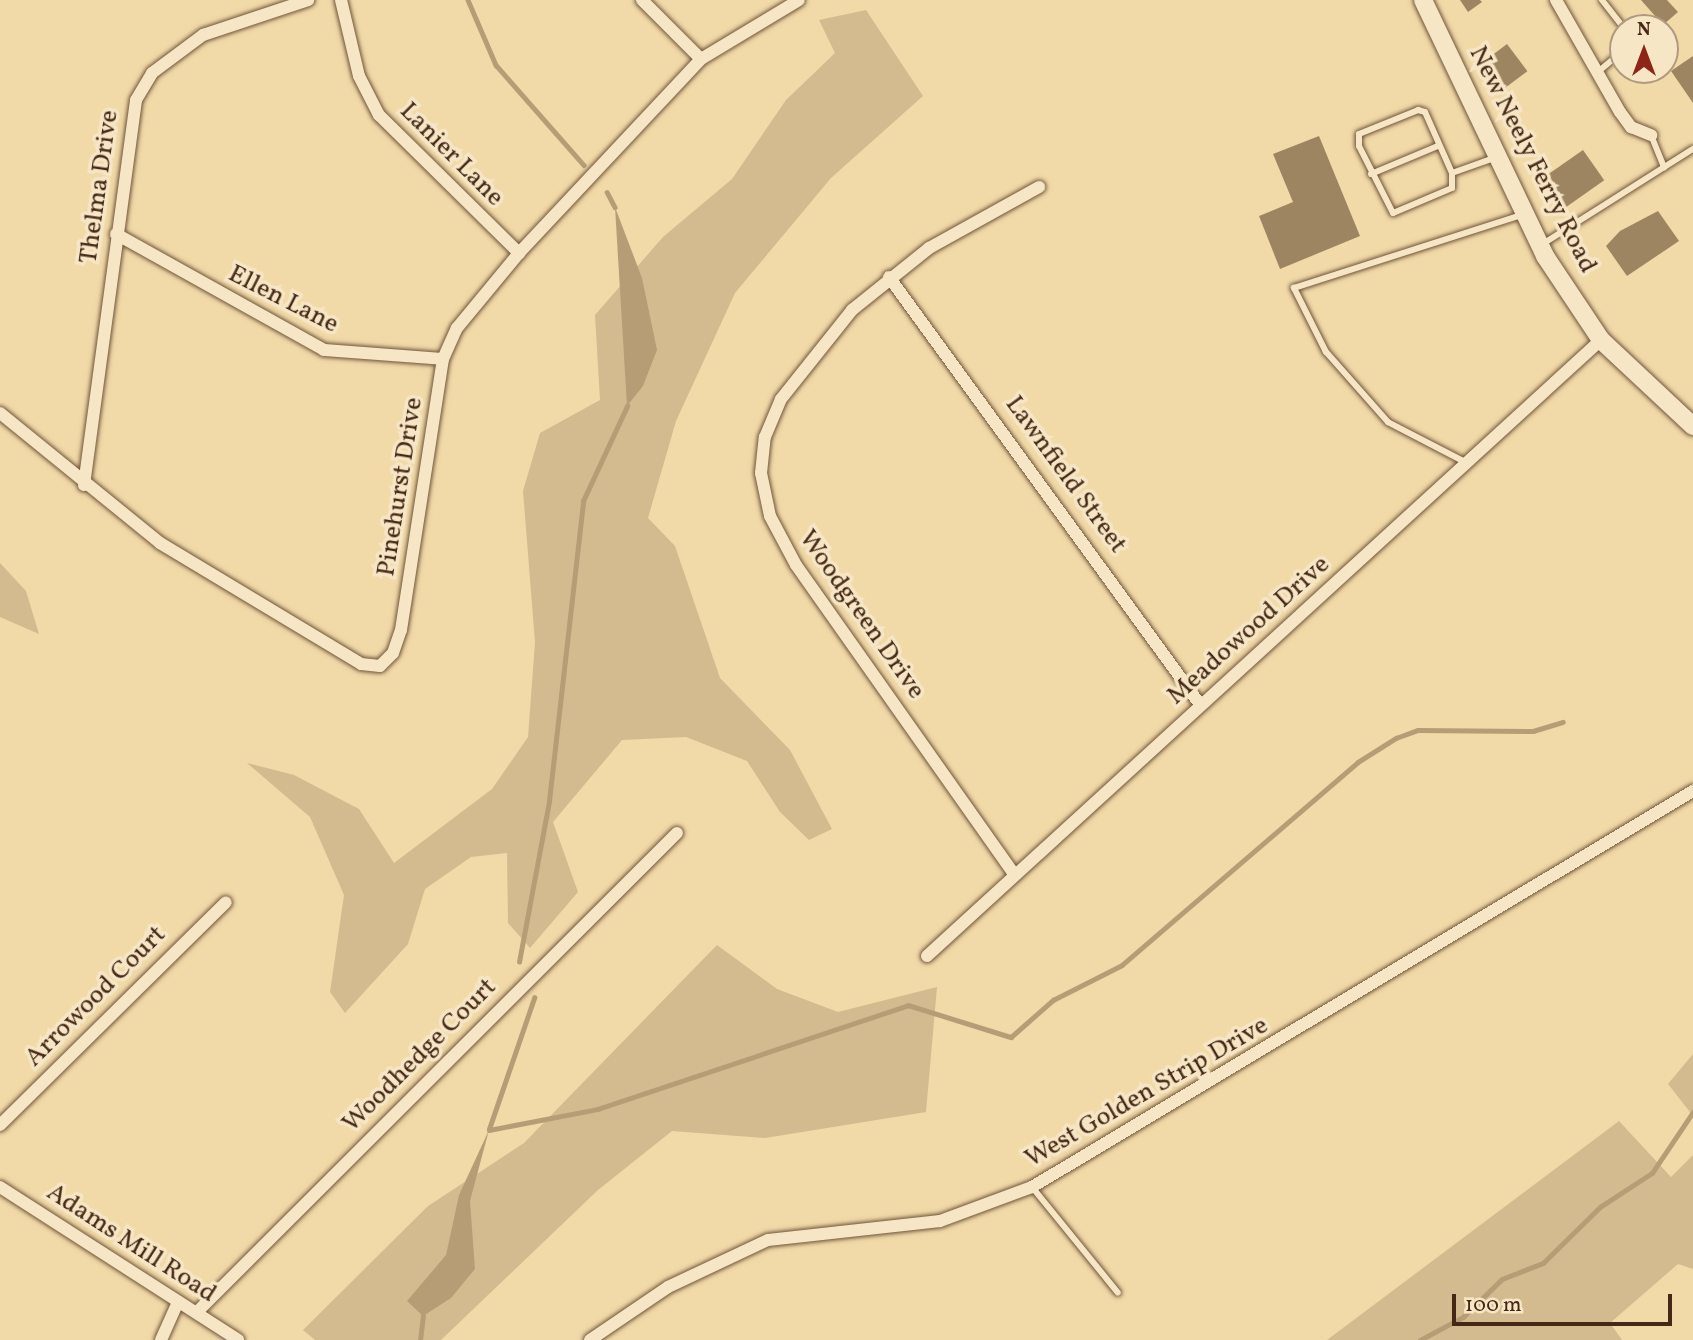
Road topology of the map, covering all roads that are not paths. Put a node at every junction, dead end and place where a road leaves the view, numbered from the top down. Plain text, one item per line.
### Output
1 (308, 0) edge
2 (341, 0) edge
3 (642, 0) edge
4 (799, 0) edge
5 (1423, 0) edge
6 (1556, 0) edge
7 (1602, 0) edge
8 (1613, 14) edge
9 (701, 60) junction
10 (1609, 63) edge
11 (1599, 71) junction
12 (1651, 135) joint
13 (1438, 146) junction
14 (1693, 149) edge
15 (1497, 157) junction
16 (1664, 168) junction
17 (1452, 173) junction
18 (1371, 174) junction
19 (1039, 187) dead end
20 (1524, 214) junction
21 (116, 234) junction
22 (1540, 246) junction
23 (519, 253) junction
24 (889, 277) junction
25 (1601, 340) junction
26 (443, 359) junction
27 (0, 413) edge
28 (1693, 426) edge
29 (1468, 464) junction
30 (84, 485) junction
31 (1199, 703) junction
32 (1693, 791) edge
33 (677, 833) dead end
34 (1014, 874) junction
35 (226, 902) dead end
36 (927, 956) dead end
37 (0, 1125) edge
38 (0, 1187) edge
39 (1032, 1187) junction
40 (1118, 1293) dead end
41 (178, 1302) junction
42 (197, 1312) junction
43 (161, 1340) edge
44 (238, 1340) edge
45 (590, 1340) edge

1 - 21 street, Thelma Drive
2 - 23 street, Lanier Lane
3 - 9 street
4 - 9 street, Pinehurst Drive
5 - 15 street, New Neely Ferry Road
6 - 11 street
7 - 8 lane
9 - 23 street, Pinehurst Drive
10 - 11 lane
11 - 12 street
12 - 16 lane
13 - 17 lane
13 - 18 lane
13 - 18 lane
14 - 16 lane
15 - 17 lane
15 - 20 street, New Neely Ferry Road
16 - 22 lane
17 - 18 lane
19 - 24 street, Woodgreen Drive
20 - 22 street, New Neely Ferry Road
20 - 29 lane
21 - 26 street, Ellen Lane
21 - 30 street, Thelma Drive
22 - 25 street, New Neely Ferry Road
23 - 26 street, Pinehurst Drive
24 - 31 street, Lawnfield Street
24 - 34 street, Woodgreen Drive
25 - 28 street, New Neely Ferry Road
25 - 29 street, Meadowood Drive
26 - 30 street, Pinehurst Drive
27 - 30 street, Pinehurst Drive
29 - 31 street, Meadowood Drive
31 - 34 street, Meadowood Drive
32 - 39 street, West Golden Strip Drive
33 - 42 street, Woodhedge Court
34 - 36 street, Meadowood Drive
35 - 37 street, Arrowood Court
38 - 41 street, Adams Mill Road
39 - 40 lane
39 - 45 street, West Golden Strip Drive
41 - 42 street, Adams Mill Road
41 - 43 street
42 - 44 street, Adams Mill Road

